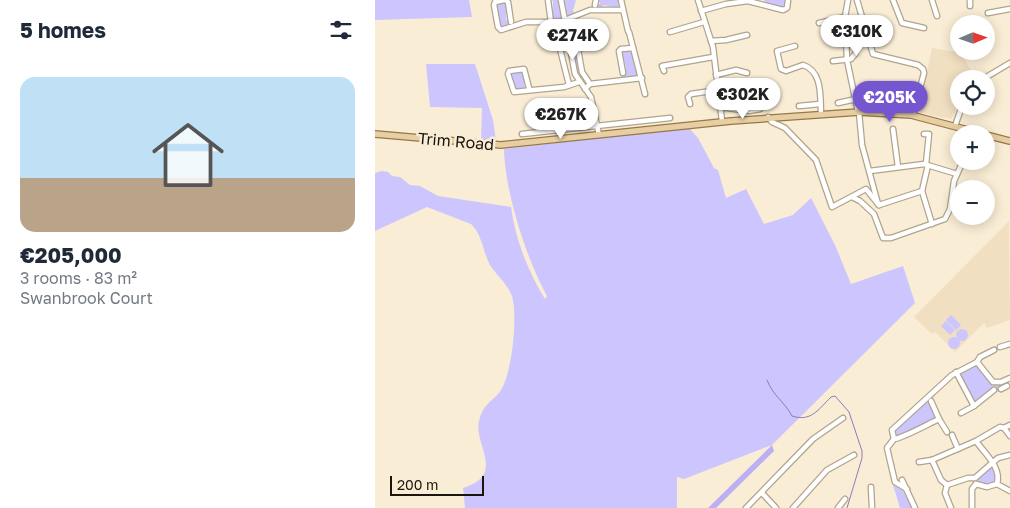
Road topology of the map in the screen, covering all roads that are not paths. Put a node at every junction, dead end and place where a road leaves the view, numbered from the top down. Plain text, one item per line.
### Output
1 (505, 0) edge
2 (547, 0) edge
3 (561, 0) edge
4 (621, 0) edge
5 (698, 0) edge
6 (788, 0) edge
7 (848, 0) edge
8 (857, 0) edge
9 (893, 0) edge
10 (932, 0) edge
11 (970, 0) edge
12 (761, 1) edge
13 (971, 6) dead end
14 (1010, 9) edge
15 (622, 10) junction
16 (701, 11) junction
17 (988, 13) dead end
18 (937, 16) dead end
19 (845, 17) junction
20 (565, 20) junction
21 (511, 22) dead end
22 (551, 22) junction
23 (704, 22) junction
24 (819, 23) dead end
25 (924, 28) dead end
26 (670, 32) dead end
27 (747, 35) dead end
28 (576, 38) dead end
29 (711, 41) junction
30 (561, 43) dead end
31 (795, 46) dead end
32 (633, 48) junction
33 (855, 54) dead end
34 (713, 57) junction
35 (847, 60) junction
36 (833, 61) dead end
37 (1010, 62) edge
38 (664, 71) dead end
39 (995, 71) edge
40 (623, 73) dead end
41 (747, 73) dead end
42 (716, 75) junction
43 (642, 78) junction
44 (579, 82) junction
45 (590, 84) junction
46 (569, 85) junction
47 (529, 88) dead end
48 (585, 89) junction
49 (718, 90) junction
50 (645, 94) dead end
51 (889, 97) dead end
52 (856, 99) junction
53 (871, 101) dead end
54 (916, 103) junction
55 (690, 104) dead end
56 (820, 104) junction
57 (838, 104) dead end
58 (799, 106) dead end
59 (720, 107) junction
60 (760, 109) dead end
61 (858, 112) junction
62 (821, 113) junction
63 (913, 116) junction
64 (768, 117) junction
65 (670, 118) dead end
66 (722, 122) junction
67 (951, 125) edge
68 (597, 126) junction
69 (892, 129) dead end
70 (375, 134) edge
71 (522, 134) dead end
72 (924, 134) dead end
73 (599, 135) junction
74 (995, 137) edge
75 (1010, 141) edge
76 (927, 165) junction
77 (898, 167) junction
78 (959, 170) edge
79 (870, 171) junction
80 (957, 174) junction
81 (922, 191) junction
82 (852, 197) junction
83 (879, 205) junction
84 (931, 224) junction
85 (1010, 344) edge
86 (1000, 347) dead end
87 (994, 350) dead end
88 (977, 362) junction
89 (956, 372) junction
90 (1010, 378) edge
91 (1001, 382) junction
92 (1004, 388) dead end
93 (994, 390) dead end
94 (931, 401) dead end
95 (974, 406) junction
96 (961, 413) dead end
97 (843, 418) dead end
98 (939, 419) junction
99 (1010, 425) edge
100 (1004, 428) junction
101 (947, 432) dead end
102 (951, 436) dead end
103 (1010, 436) edge
104 (894, 438) junction
105 (975, 441) junction
106 (958, 449) junction
107 (854, 455) dead end
108 (1010, 455) edge
109 (933, 460) junction
110 (919, 462) dead end
111 (993, 463) junction
112 (975, 478) junction
113 (902, 480) dead end
114 (976, 484) junction
115 (997, 484) junction
116 (871, 486) dead end
117 (947, 486) junction
118 (907, 489) junction
119 (1010, 491) edge
120 (762, 493) junction
121 (845, 499) dead end
122 (746, 508) edge
123 (776, 508) edge
124 (793, 508) edge
125 (837, 508) edge
126 (872, 508) edge
127 (915, 508) edge
128 (951, 508) edge
129 (972, 508) edge

1 - 21 street
1 - 22 street
2 - 22 street
3 - 20 street
4 - 15 street
5 - 16 street
6 - 12 street
7 - 19 street
8 - 54 street
9 - 25 street
10 - 18 street
11 - 13 street
12 - 16 street
14 - 17 street
15 - 20 street
15 - 32 street
16 - 23 street
19 - 24 street
19 - 35 street
20 - 22 street
20 - 44 street
23 - 26 street
23 - 29 street
27 - 29 street
28 - 45 street
29 - 34 street
30 - 46 street
31 - 56 street
32 - 40 street
32 - 43 street
33 - 35 street
34 - 38 street
34 - 42 street
35 - 36 street
35 - 52 street
37 - 39 street
41 - 42 street
42 - 49 street
43 - 45 street
43 - 50 street
44 - 46 street
44 - 48 street
45 - 48 street
46 - 47 street
48 - 68 street
49 - 55 street
49 - 59 street
51 - 54 street
52 - 53 street
52 - 57 street
52 - 61 street
54 - 63 street
56 - 58 street
56 - 62 street
59 - 60 street
59 - 66 street
61 - 62 main road, Trim Road
61 - 63 main road, Trim Road
61 - 79 street
62 - 64 main road, Trim Road
63 - 67 main road, Trim Road
64 - 66 main road, Trim Road
64 - 82 street
65 - 68 street
66 - 73 main road, Trim Road
68 - 71 street
68 - 73 street
69 - 77 street
70 - 73 main road, Trim Road
72 - 76 street
74 - 75 main road, Trim Road
76 - 77 street
76 - 80 street
76 - 81 street
77 - 79 street
78 - 80 street
79 - 83 street
80 - 84 street
81 - 83 street
81 - 84 street
82 - 83 street
82 - 84 street
85 - 86 street
87 - 88 street
88 - 89 street
88 - 91 street
89 - 95 street
89 - 104 street
90 - 91 street
91 - 92 street
93 - 95 street
94 - 98 street
95 - 96 street
97 - 120 street
98 - 101 street
98 - 104 street
99 - 100 street
100 - 103 street
100 - 105 street
102 - 106 street
104 - 118 street
105 - 106 street
105 - 111 street
106 - 109 street
107 - 124 street
108 - 111 street
109 - 110 street
109 - 117 street
111 - 112 street
111 - 115 street
112 - 114 street
112 - 117 street
113 - 118 street
114 - 115 street
114 - 129 street
115 - 119 street
116 - 126 street
117 - 128 street
118 - 127 street
120 - 122 street
120 - 123 street
121 - 125 street

